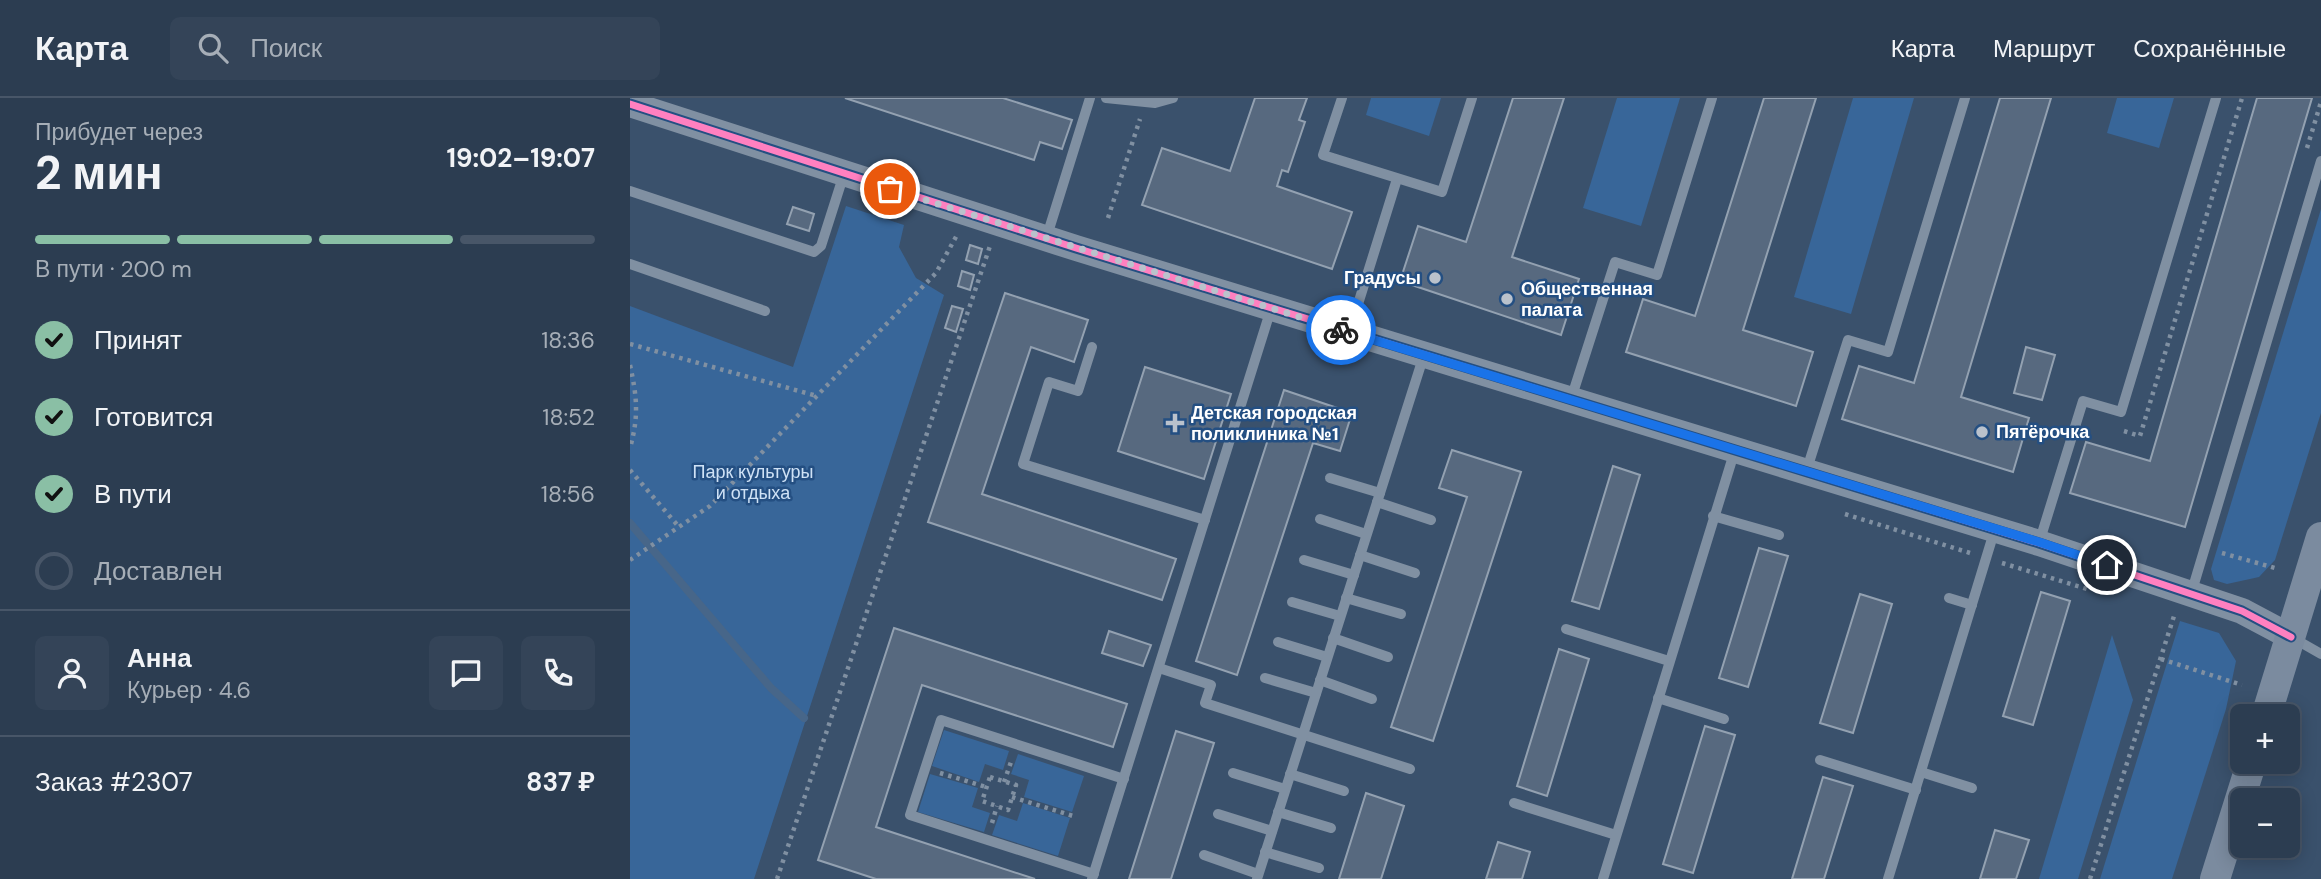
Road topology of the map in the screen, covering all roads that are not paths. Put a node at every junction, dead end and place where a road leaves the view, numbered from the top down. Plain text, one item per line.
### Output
1 (1090, 98) edge
2 (1106, 98) edge
3 (1173, 98) edge
4 (1342, 98) edge
5 (1472, 98) edge
6 (1712, 98) edge
7 (1965, 98) edge
8 (2216, 98) edge
9 (630, 104) edge
10 (2321, 161) edge
11 (845, 174) junction
12 (1397, 179) junction
13 (630, 191) edge
14 (1046, 239) junction
15 (630, 264) edge
16 (1271, 309) junction
17 (765, 311) dead end
18 (1349, 332) junction
19 (1092, 347) dead end
20 (1424, 355) junction
21 (1571, 400) junction
22 (1735, 450) junction
23 (1806, 472) junction
24 (1330, 478) dead end
25 (1378, 498) junction
26 (1713, 516) junction
27 (1320, 519) dead end
28 (1205, 520) junction
29 (1431, 520) dead end
30 (1995, 529) junction
31 (1366, 534) junction
32 (1779, 535) dead end
33 (2321, 537) edge
34 (2039, 542) junction
35 (1360, 555) junction
36 (1304, 560) dead end
37 (1415, 573) dead end
38 (1354, 575) junction
39 (2191, 594) junction
40 (1949, 597) dead end
41 (1346, 598) junction
42 (1292, 602) dead end
43 (1972, 605) junction
44 (1401, 614) dead end
45 (1340, 616) junction
46 (1566, 629) dead end
47 (2291, 637) junction
48 (1334, 638) junction
49 (1278, 642) dead end
50 (2321, 654) edge
51 (1328, 657) junction
52 (1388, 657) dead end
53 (1669, 661) junction
54 (1158, 668) junction
55 (1265, 677) dead end
56 (1320, 680) junction
57 (1316, 693) junction
58 (1658, 698) junction
59 (1372, 699) dead end
60 (2270, 704) edge
61 (1724, 719) dead end
62 (1303, 735) junction
63 (1819, 760) dead end
64 (1410, 769) dead end
65 (1921, 772) junction
66 (1233, 773) dead end
67 (1290, 774) junction
68 (2248, 774) edge
69 (1124, 779) junction
70 (1972, 788) dead end
71 (1285, 789) junction
72 (1916, 790) junction
73 (1344, 791) dead end
74 (1514, 803) dead end
75 (1278, 812) junction
76 (1219, 814) dead end
77 (1331, 828) dead end
78 (1272, 831) junction
79 (1616, 835) junction
80 (1265, 852) junction
81 (1204, 855) dead end
82 (1319, 868) dead end
83 (1257, 876) edge
84 (1093, 877) edge
85 (1605, 878) edge
86 (1888, 879) edge
87 (2215, 879) edge

1 - 14 lane
2 - 3 lane
4 - 12 lane
5 - 12 lane
6 - 21 lane
7 - 23 lane
8 - 34 lane
9 - 11 street
10 - 39 lane
11 - 13 lane
11 - 14 street
12 - 18 lane
14 - 16 street
15 - 17 lane
16 - 18 street
16 - 28 lane
18 - 20 street
19 - 28 lane
20 - 21 street
20 - 25 lane
21 - 22 street
22 - 23 street
22 - 26 lane
23 - 30 street
24 - 25 lane
25 - 29 lane
25 - 31 lane
26 - 32 lane
26 - 53 lane
27 - 31 lane
28 - 54 lane
30 - 34 street
30 - 43 lane
31 - 35 lane
33 - 47 main road
34 - 39 street
35 - 37 lane
35 - 38 lane
36 - 38 lane
38 - 41 lane
39 - 47 street
40 - 43 lane
41 - 44 lane
41 - 45 lane
42 - 45 lane
43 - 65 lane
45 - 48 lane
46 - 53 lane
47 - 50 lane
47 - 60 main road
48 - 51 lane
48 - 52 lane
49 - 51 lane
51 - 56 lane
53 - 58 lane
54 - 62 lane
54 - 69 lane
55 - 57 lane
56 - 57 lane
56 - 59 lane
57 - 62 lane
58 - 61 lane
58 - 79 lane
62 - 64 lane
62 - 67 lane
63 - 72 lane
65 - 70 lane
65 - 72 lane
66 - 71 lane
67 - 71 lane
67 - 73 lane
68 - 87 main road
69 - 84 lane
69 - 84 lane
71 - 75 lane
72 - 86 lane
74 - 79 lane
75 - 77 lane
75 - 78 lane
76 - 78 lane
78 - 80 lane
79 - 85 lane
80 - 82 lane
80 - 83 lane
81 - 83 lane

